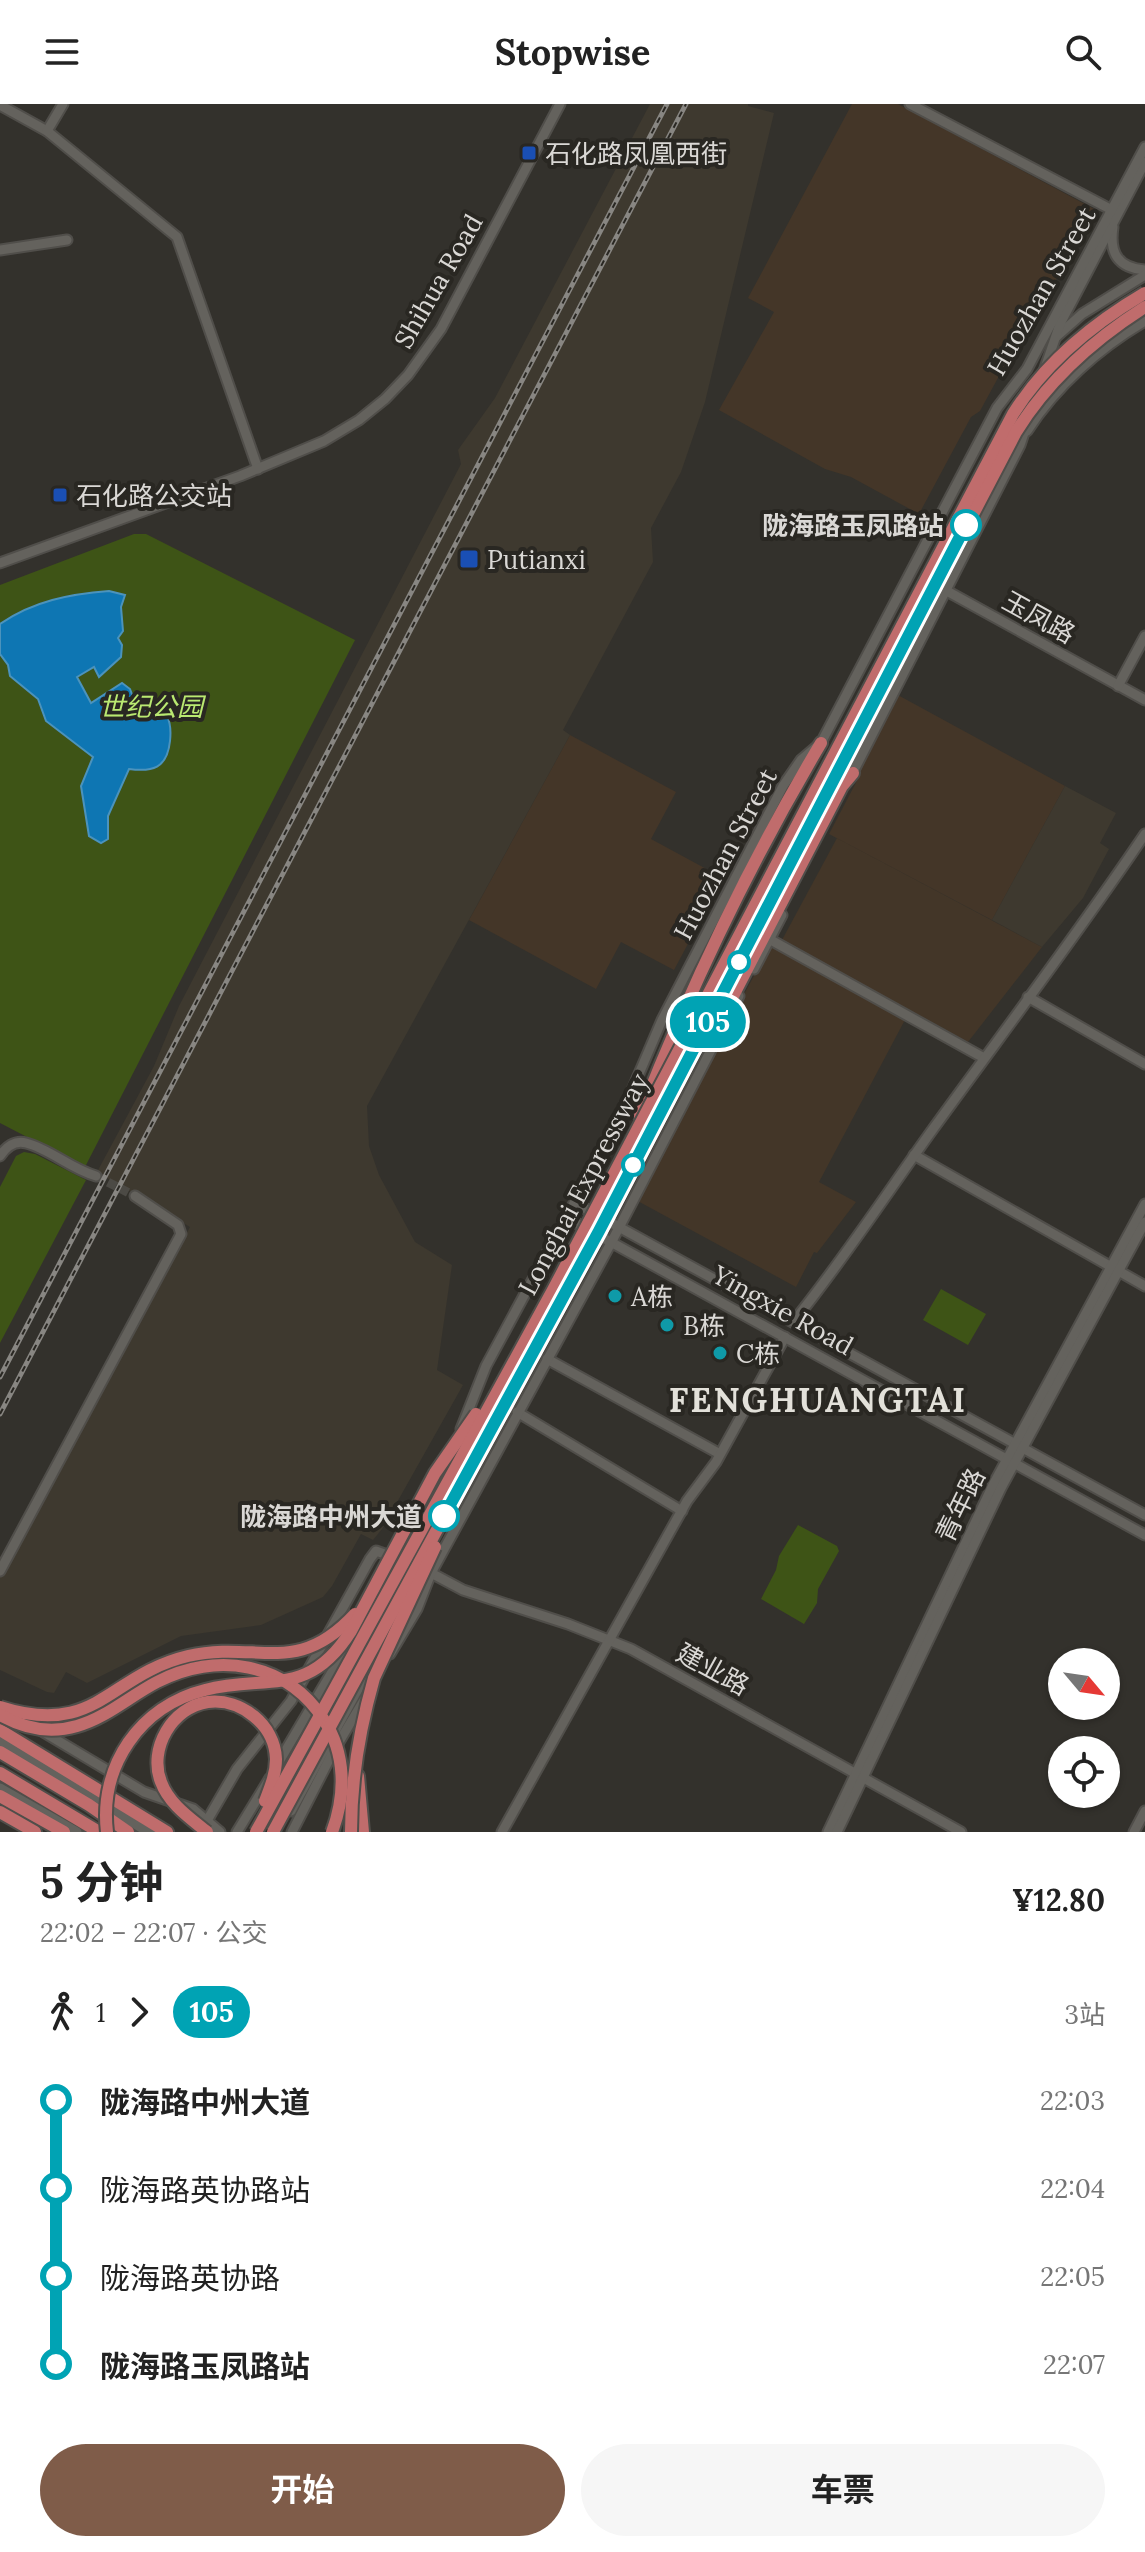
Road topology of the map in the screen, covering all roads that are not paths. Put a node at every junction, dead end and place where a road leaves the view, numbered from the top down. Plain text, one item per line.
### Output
1 (63, 104) edge
2 (560, 104) edge
3 (910, 104) edge
4 (0, 105) edge
5 (47, 131) junction
6 (1145, 147) edge
7 (1145, 162) edge
8 (1112, 210) junction
9 (1114, 222) junction
10 (67, 240) dead end
11 (0, 250) edge
12 (1145, 273) edge
13 (1145, 293) edge
14 (1145, 307) edge
15 (1145, 321) edge
16 (1053, 339) junction
17 (1027, 369) junction
18 (1020, 445) junction
19 (258, 469) junction
20 (0, 563) edge
21 (911, 571) junction
22 (947, 591) junction
23 (1145, 636) edge
24 (1118, 686) junction
25 (1145, 700) edge
26 (821, 743) junction
27 (853, 773) junction
28 (1145, 834) edge
29 (769, 939) junction
30 (1028, 997) junction
31 (984, 1058) junction
32 (1145, 1062) edge
33 (666, 1102) junction
34 (625, 1152) junction
35 (914, 1155) junction
36 (0, 1156) edge
37 (96, 1176) tunnel mouth
38 (135, 1196) tunnel mouth
39 (575, 1203) junction
40 (1145, 1204) edge
41 (567, 1218) junction
42 (1145, 1222) edge
43 (619, 1227) junction
44 (611, 1243) junction
45 (1114, 1269) junction
46 (1145, 1286) edge
47 (794, 1321) junction
48 (785, 1337) junction
49 (547, 1359) junction
50 (509, 1369) junction
51 (517, 1412) junction
52 (1019, 1445) junction
53 (720, 1454) junction
54 (1011, 1460) junction
55 (456, 1493) junction
56 (682, 1511) junction
57 (1145, 1515) edge
58 (1145, 1535) edge
59 (397, 1558) junction
60 (0, 1571) edge
61 (431, 1573) junction
62 (368, 1600) junction
63 (610, 1640) junction
64 (0, 1707) edge
65 (0, 1715) edge
66 (0, 1730) edge
67 (0, 1741) edge
68 (0, 1752) edge
69 (357, 1762) junction
70 (0, 1773) edge
71 (859, 1776) junction
72 (0, 1788) edge
73 (0, 1796) edge
74 (89, 1805) junction
75 (1145, 1811) edge
76 (0, 1812) edge
77 (77, 1826) edge
78 (205, 1828) edge
79 (148, 1830) edge
80 (35, 1832) edge
81 (64, 1832) edge
82 (89, 1832) edge
83 (99, 1832) edge
84 (107, 1832) edge
85 (128, 1832) edge
86 (167, 1832) edge
87 (220, 1832) edge
88 (237, 1832) edge
89 (248, 1832) edge
90 (256, 1832) edge
91 (273, 1832) edge
92 (280, 1832) edge
93 (292, 1832) edge
94 (332, 1832) edge
95 (351, 1832) edge
96 (363, 1832) edge
97 (502, 1832) edge
98 (828, 1832) edge
99 (837, 1832) edge
100 (961, 1832) edge
101 (1134, 1832) edge

1 - 5 street
2 - 19 street, Shihua Road
3 - 8 street
4 - 5 street
5 - 19 street
6 - 8 street, Huozhan Street
7 - 9 street, Huozhan Street
8 - 17 street, Huozhan Street
9 - 12 street
9 - 16 street, Huozhan Street
10 - 11 street
12 - 16 street
13 - 34 highway, Longhai Expressway, bridge
14 - 33 highway, Longhai Expressway, bridge
15 - 18 street
16 - 17 street
16 - 18 street, Huozhan Street
17 - 21 street, Huozhan Street
18 - 22 street, Huozhan Street
19 - 20 street, Shihua Road
21 - 22 street, 玉凤路
21 - 26 street, Huozhan Street
22 - 24 street, 玉凤路
22 - 27 street, Huozhan Street
23 - 24 street
24 - 25 street, 玉凤路
26 - 34 highway, bridge
26 - 39 street, Huozhan Street
27 - 29 street, Huozhan Street
27 - 33 highway, bridge
28 - 30 street
29 - 31 street
29 - 43 street, Huozhan Street
30 - 31 street
30 - 32 street
31 - 35 street
33 - 55 highway, Longhai Expressway, bridge
34 - 50 highway, Longhai Expressway, bridge
35 - 45 street
35 - 47 street
36 - 37 street
38 - 60 street
39 - 41 street, Huozhan Street
39 - 43 street, Yingxie Road
40 - 45 street, 青年路
41 - 44 street, Yingxie Road
41 - 59 street, Huozhan Street
42 - 45 street, 青年路
43 - 44 street, Huozhan Street
43 - 47 street, Yingxie Road
44 - 48 street, Yingxie Road
44 - 49 street, Huozhan Street
45 - 46 street
45 - 52 street, 青年路
47 - 52 street, Yingxie Road
48 - 53 street
48 - 54 street, Yingxie Road
49 - 51 street, Huozhan Street
49 - 53 street
50 - 62 highway, bridge
50 - 90 highway, Longhai Expressway, bridge
51 - 56 street
51 - 61 street, Huozhan Street
52 - 54 street, 青年路
52 - 57 street, Yingxie Road
53 - 56 street
54 - 58 street, Yingxie Road
54 - 71 street, 青年路
55 - 69 highway, bridge
55 - 91 highway, Longhai Expressway, bridge
56 - 63 street
59 - 78 street
59 - 88 street, Huozhan Street
61 - 63 street, 建业路
61 - 92 street
61 - 93 street
62 - 64 highway, bridge
62 - 84 highway, bridge
63 - 71 street, 建业路
63 - 97 street
64 - 78 street
65 - 94 highway, bridge
66 - 86 highway
67 - 79 street
68 - 74 highway
69 - 95 highway, bridge
69 - 96 highway, bridge
70 - 77 highway
71 - 98 street, 青年路
71 - 99 street, 青年路
71 - 100 street, 建业路
72 - 77 street
73 - 81 highway
74 - 79 street
74 - 85 highway
75 - 101 street
76 - 80 highway
77 - 82 street
77 - 83 highway
78 - 87 street
78 - 89 highway, bridge

